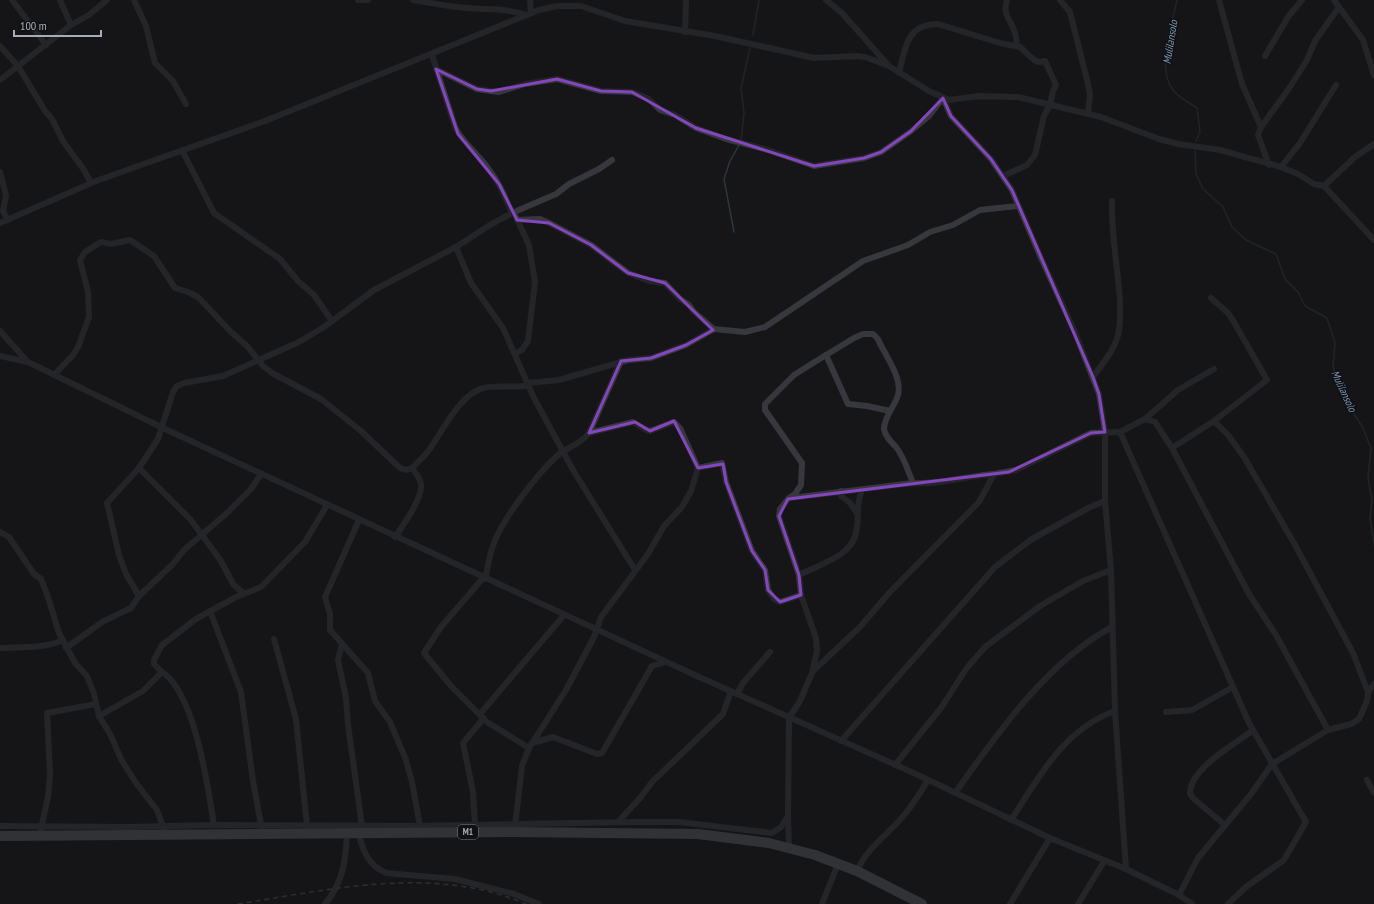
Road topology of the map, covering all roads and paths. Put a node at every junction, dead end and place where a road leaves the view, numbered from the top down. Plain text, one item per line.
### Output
1 (12, 0) edge
2 (60, 0) edge
3 (107, 0) edge
4 (134, 0) edge
5 (358, 0) edge
6 (368, 0) edge
7 (413, 0) edge
8 (530, 0) edge
9 (548, 0) edge
10 (686, 0) edge
11 (826, 0) edge
12 (1007, 0) edge
13 (1060, 0) edge
14 (1067, 0) edge
15 (1219, 0) edge
16 (1302, 0) edge
17 (1334, 0) edge
18 (582, 3) edge
19 (551, 6) junction
20 (1339, 7) junction
21 (1067, 9) junction
22 (528, 14) junction
23 (71, 26) junction
24 (685, 32) junction
25 (46, 45) junction
26 (0, 46) edge
27 (1017, 46) junction
28 (432, 55) junction
29 (1265, 56) dead end
30 (18, 66) junction
31 (889, 66) junction
32 (436, 70) junction
33 (899, 73) junction
34 (1374, 75) edge
35 (0, 80) edge
36 (1336, 85) dead end
37 (943, 98) junction
38 (186, 104) dead end
39 (1050, 105) junction
40 (1088, 113) junction
41 (1261, 127) junction
42 (1374, 144) edge
43 (182, 150) junction
44 (612, 160) dead end
45 (1269, 165) junction
46 (1281, 167) junction
47 (0, 172) edge
48 (1003, 176) junction
49 (91, 183) junction
50 (1324, 186) junction
51 (1112, 201) dead end
52 (1017, 206) junction
53 (512, 213) junction
54 (8, 220) junction
55 (517, 220) junction
56 (0, 223) edge
57 (1374, 240) edge
58 (456, 247) junction
59 (1211, 298) dead end
60 (332, 321) junction
61 (714, 329) junction
62 (0, 331) edge
63 (515, 354) junction
64 (826, 355) junction
65 (0, 356) edge
66 (258, 360) junction
67 (621, 361) junction
68 (28, 362) junction
69 (1214, 369) dead end
70 (54, 375) junction
71 (1093, 377) junction
72 (528, 384) junction
73 (890, 411) junction
74 (1144, 419) junction
75 (1214, 421) junction
76 (163, 428) junction
77 (1105, 432) junction
78 (1120, 432) junction
79 (589, 433) junction
80 (1172, 448) junction
81 (563, 452) junction
82 (139, 468) junction
83 (412, 468) junction
84 (698, 468) junction
85 (261, 474) junction
86 (994, 474) junction
87 (913, 483) junction
88 (862, 490) junction
89 (841, 491) junction
90 (788, 499) junction
91 (1106, 501) junction
92 (327, 505) junction
93 (857, 513) junction
94 (359, 520) junction
95 (0, 532) edge
96 (202, 535) junction
97 (396, 537) junction
98 (635, 570) junction
99 (1111, 570) junction
100 (799, 575) junction
101 (484, 578) junction
102 (244, 594) junction
103 (801, 595) junction
104 (139, 596) junction
105 (210, 611) junction
106 (564, 615) junction
107 (1112, 627) junction
108 (596, 630) junction
109 (274, 639) dead end
110 (63, 640) junction
111 (342, 644) junction
112 (0, 648) edge
113 (66, 648) junction
114 (770, 652) dead end
115 (665, 662) junction
116 (162, 672) junction
117 (812, 673) junction
118 (1374, 684) edge
119 (1233, 688) junction
120 (734, 692) junction
121 (1368, 692) junction
122 (96, 704) junction
123 (1115, 711) junction
124 (1166, 712) dead end
125 (99, 716) junction
126 (482, 716) junction
127 (789, 718) junction
128 (1328, 730) junction
129 (1252, 731) junction
130 (841, 740) junction
131 (530, 746) junction
132 (1272, 764) junction
133 (895, 765) junction
134 (928, 780) junction
135 (1367, 780) dead end
136 (956, 793) junction
137 (1374, 793) edge
138 (788, 816) junction
139 (1011, 820) junction
140 (618, 822) junction
141 (214, 825) junction
142 (475, 825) junction
143 (1225, 825) junction
144 (0, 826) edge
145 (306, 826) junction
146 (420, 826) junction
147 (515, 828) junction
148 (262, 831) junction
149 (356, 831) junction
150 (41, 832) junction
151 (165, 832) junction
152 (0, 836) edge
153 (1050, 838) junction
154 (789, 848) junction
155 (1105, 860) junction
156 (838, 864) junction
157 (1126, 869) junction
158 (857, 871) junction
159 (1179, 895) junction
160 (325, 904) edge
161 (539, 904) edge
162 (822, 904) edge
163 (922, 904) edge
164 (1010, 904) edge
165 (1078, 904) edge
166 (1192, 904) edge
167 (1228, 904) edge

1 - 25 street
2 - 23 street
3 - 23 street
4 - 38 street
5 - 6 street
7 - 22 street
8 - 22 street
9 - 19 street
10 - 24 street
11 - 31 street
12 - 27 street
13 - 21 street
14 - 21 street
15 - 41 street
16 - 29 street
17 - 20 street
18 - 19 street
18 - 24 street
19 - 22 street
20 - 34 street
20 - 41 street
21 - 40 street
22 - 28 street
23 - 25 street
24 - 31 street
25 - 30 street
26 - 30 street
27 - 33 street
27 - 39 street
28 - 32 street
28 - 43 street
30 - 35 street
30 - 49 street
31 - 33 street
32 - 37 street
32 - 53 street
33 - 37 street
36 - 46 street
37 - 39 street
37 - 48 street
39 - 40 street
39 - 48 street
40 - 45 street
41 - 45 street
42 - 50 street
43 - 49 street
43 - 60 street
44 - 53 street
45 - 46 street
46 - 50 street
47 - 54 street
48 - 52 street
49 - 54 street
50 - 57 street
51 - 71 street
52 - 61 street
52 - 71 street
53 - 55 street
53 - 58 street
54 - 56 street
55 - 61 street
55 - 63 street
58 - 60 street
58 - 63 street
59 - 75 street
60 - 66 street
61 - 67 street
62 - 68 street
63 - 72 street
64 - 73 street
64 - 73 street
64 - 90 street
65 - 68 street
66 - 70 street
66 - 76 street
66 - 83 street
67 - 72 street
67 - 79 street
68 - 70 street
69 - 74 street
70 - 76 street
71 - 77 street
72 - 81 street
72 - 83 street
73 - 87 street
74 - 78 street
74 - 80 street
75 - 80 street
75 - 121 street
76 - 82 street
76 - 85 street
77 - 78 street
77 - 86 street
77 - 91 street
78 - 119 street
79 - 81 street
79 - 84 street
80 - 128 street
81 - 98 street
81 - 101 street
82 - 96 street
82 - 104 street
83 - 97 street
84 - 98 street
84 - 103 street
85 - 92 street
85 - 96 street
86 - 87 street
86 - 117 street
87 - 88 street
88 - 89 street
88 - 93 street
89 - 90 street
89 - 93 street
90 - 100 street
91 - 99 street
91 - 130 street
92 - 94 street
92 - 102 street
93 - 100 street
94 - 97 street
94 - 111 street
95 - 110 street
96 - 102 street
96 - 104 street
97 - 101 street
98 - 108 street
99 - 107 street
99 - 133 street
100 - 103 street
101 - 106 street
101 - 126 street
102 - 105 street
103 - 117 street
104 - 113 street
105 - 116 street
105 - 148 street
106 - 108 street
106 - 126 street
107 - 123 street
107 - 136 street
108 - 115 street
108 - 131 street
109 - 145 street
110 - 112 street
110 - 113 street
111 - 146 street
111 - 149 street
113 - 122 street
114 - 120 street
115 - 120 street
115 - 131 street
116 - 125 street
116 - 141 street
117 - 127 street
118 - 121 street
119 - 124 street
119 - 129 street
120 - 127 street
120 - 140 street
121 - 128 street
122 - 125 street
122 - 150 street
123 - 139 street
123 - 157 street
125 - 151 street
126 - 131 street
126 - 142 street
127 - 130 street
127 - 138 street
128 - 132 street
129 - 132 street
129 - 143 street
130 - 133 street
131 - 147 street
132 - 143 street
132 - 167 street
133 - 134 street
134 - 136 street
134 - 158 street
135 - 137 street
136 - 139 street
138 - 140 street
138 - 154 street
139 - 153 street
140 - 147 street
141 - 148 street
141 - 151 street
142 - 146 street
142 - 147 street
143 - 159 street
144 - 150 street
145 - 148 street
145 - 149 street
146 - 149 street
147 - 149 main road, M1
147 - 154 main road, M1
148 - 149 main road, M1
148 - 151 main road, M1
149 - 160 street
149 - 161 street
150 - 151 main road, M1
150 - 152 main road, M1
153 - 155 street
153 - 164 street
154 - 156 main road, M1
155 - 157 street
155 - 165 street
156 - 158 main road, M1
156 - 162 street
157 - 159 street
158 - 163 main road, M1
159 - 166 street

